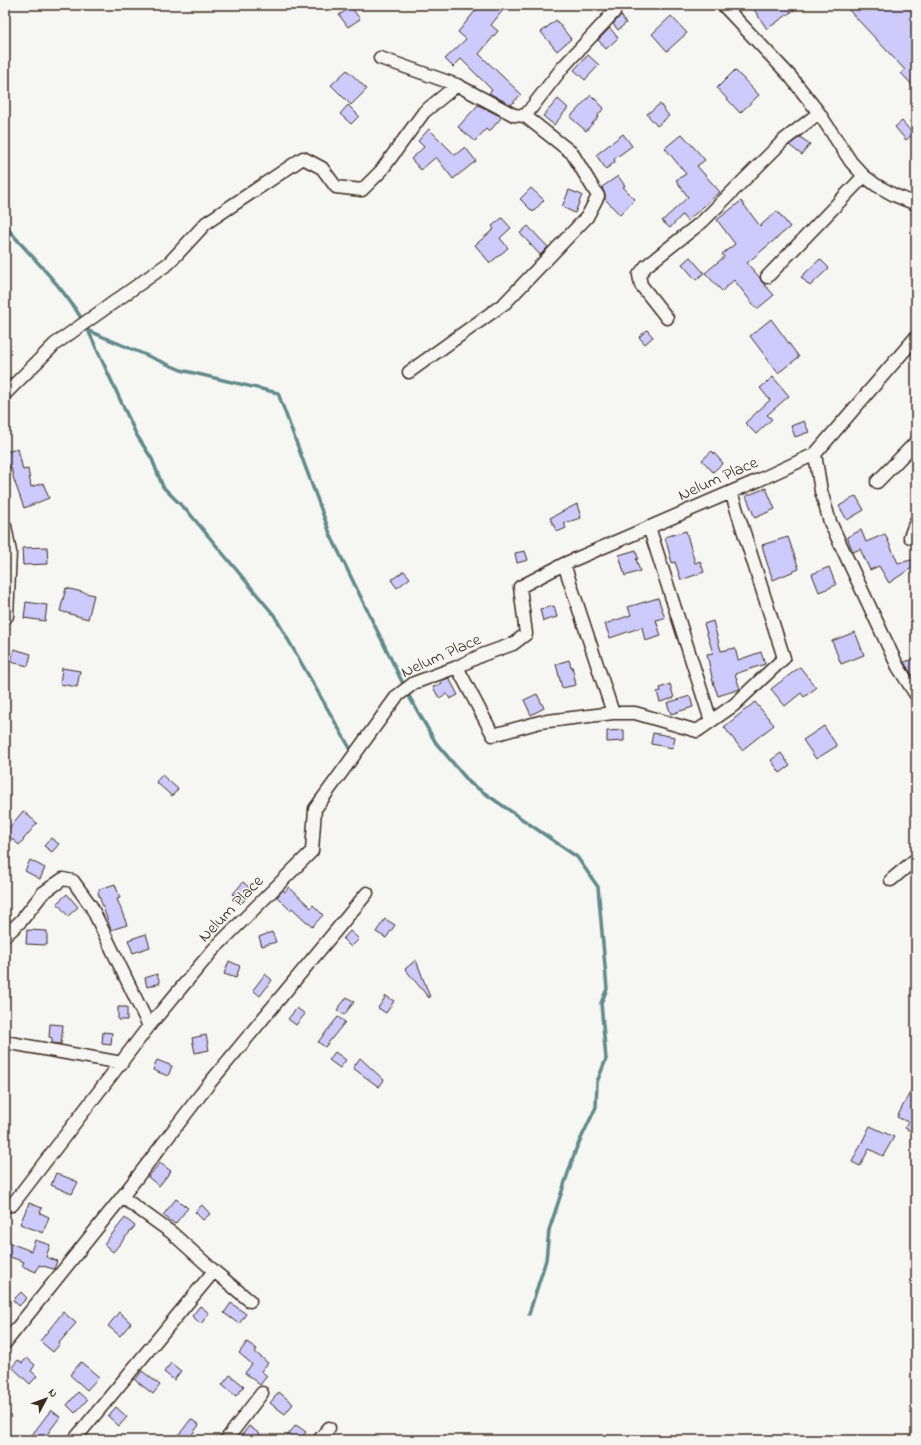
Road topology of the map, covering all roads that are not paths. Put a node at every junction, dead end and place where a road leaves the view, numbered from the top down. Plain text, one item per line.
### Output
1 (616, 5) edge
2 (723, 5) edge
3 (380, 58) dead end
4 (457, 86) junction
5 (819, 113) junction
6 (525, 116) junction
7 (864, 176) junction
8 (916, 204) edge
9 (766, 277) dead end
10 (668, 318) dead end
11 (916, 336) edge
12 (409, 372) dead end
13 (5, 394) edge
14 (916, 442) edge
15 (815, 454) junction
16 (877, 482) dead end
17 (731, 492) junction
18 (916, 521) edge
19 (5, 526) edge
20 (649, 527) junction
21 (910, 537) dead end
22 (564, 564) junction
23 (5, 618) edge
24 (457, 667) junction
25 (916, 696) edge
26 (613, 713) junction
27 (711, 721) junction
28 (916, 859) edge
29 (892, 880) dead end
30 (367, 893) dead end
31 (5, 935) edge
32 (149, 1026) junction
33 (5, 1042) edge
34 (122, 1063) junction
35 (122, 1197) junction
36 (5, 1204) edge
37 (214, 1271) junction
38 (250, 1301) dead end
39 (5, 1343) edge
40 (262, 1393) dead end
41 (329, 1428) dead end
42 (74, 1440) edge
43 (226, 1440) edge
44 (319, 1440) edge

1 - 6 street
2 - 5 street
3 - 4 street
4 - 6 street
4 - 13 street
5 - 7 street
5 - 10 street
6 - 12 street
7 - 8 street
7 - 9 street
11 - 15 street, Nelum Place
14 - 16 street
15 - 17 street, Nelum Place
15 - 25 street
17 - 20 street, Nelum Place
17 - 27 street
18 - 21 street
19 - 23 street
20 - 22 street, Nelum Place
20 - 27 street
22 - 24 street, Nelum Place
22 - 26 street
24 - 26 street
24 - 32 street, Nelum Place
26 - 27 street
28 - 29 street
30 - 35 street
31 - 32 street
32 - 34 street, Nelum Place
33 - 34 street
34 - 36 street, Nelum Place
35 - 37 street
35 - 39 street
37 - 38 street
37 - 42 street
40 - 43 street
41 - 44 street

